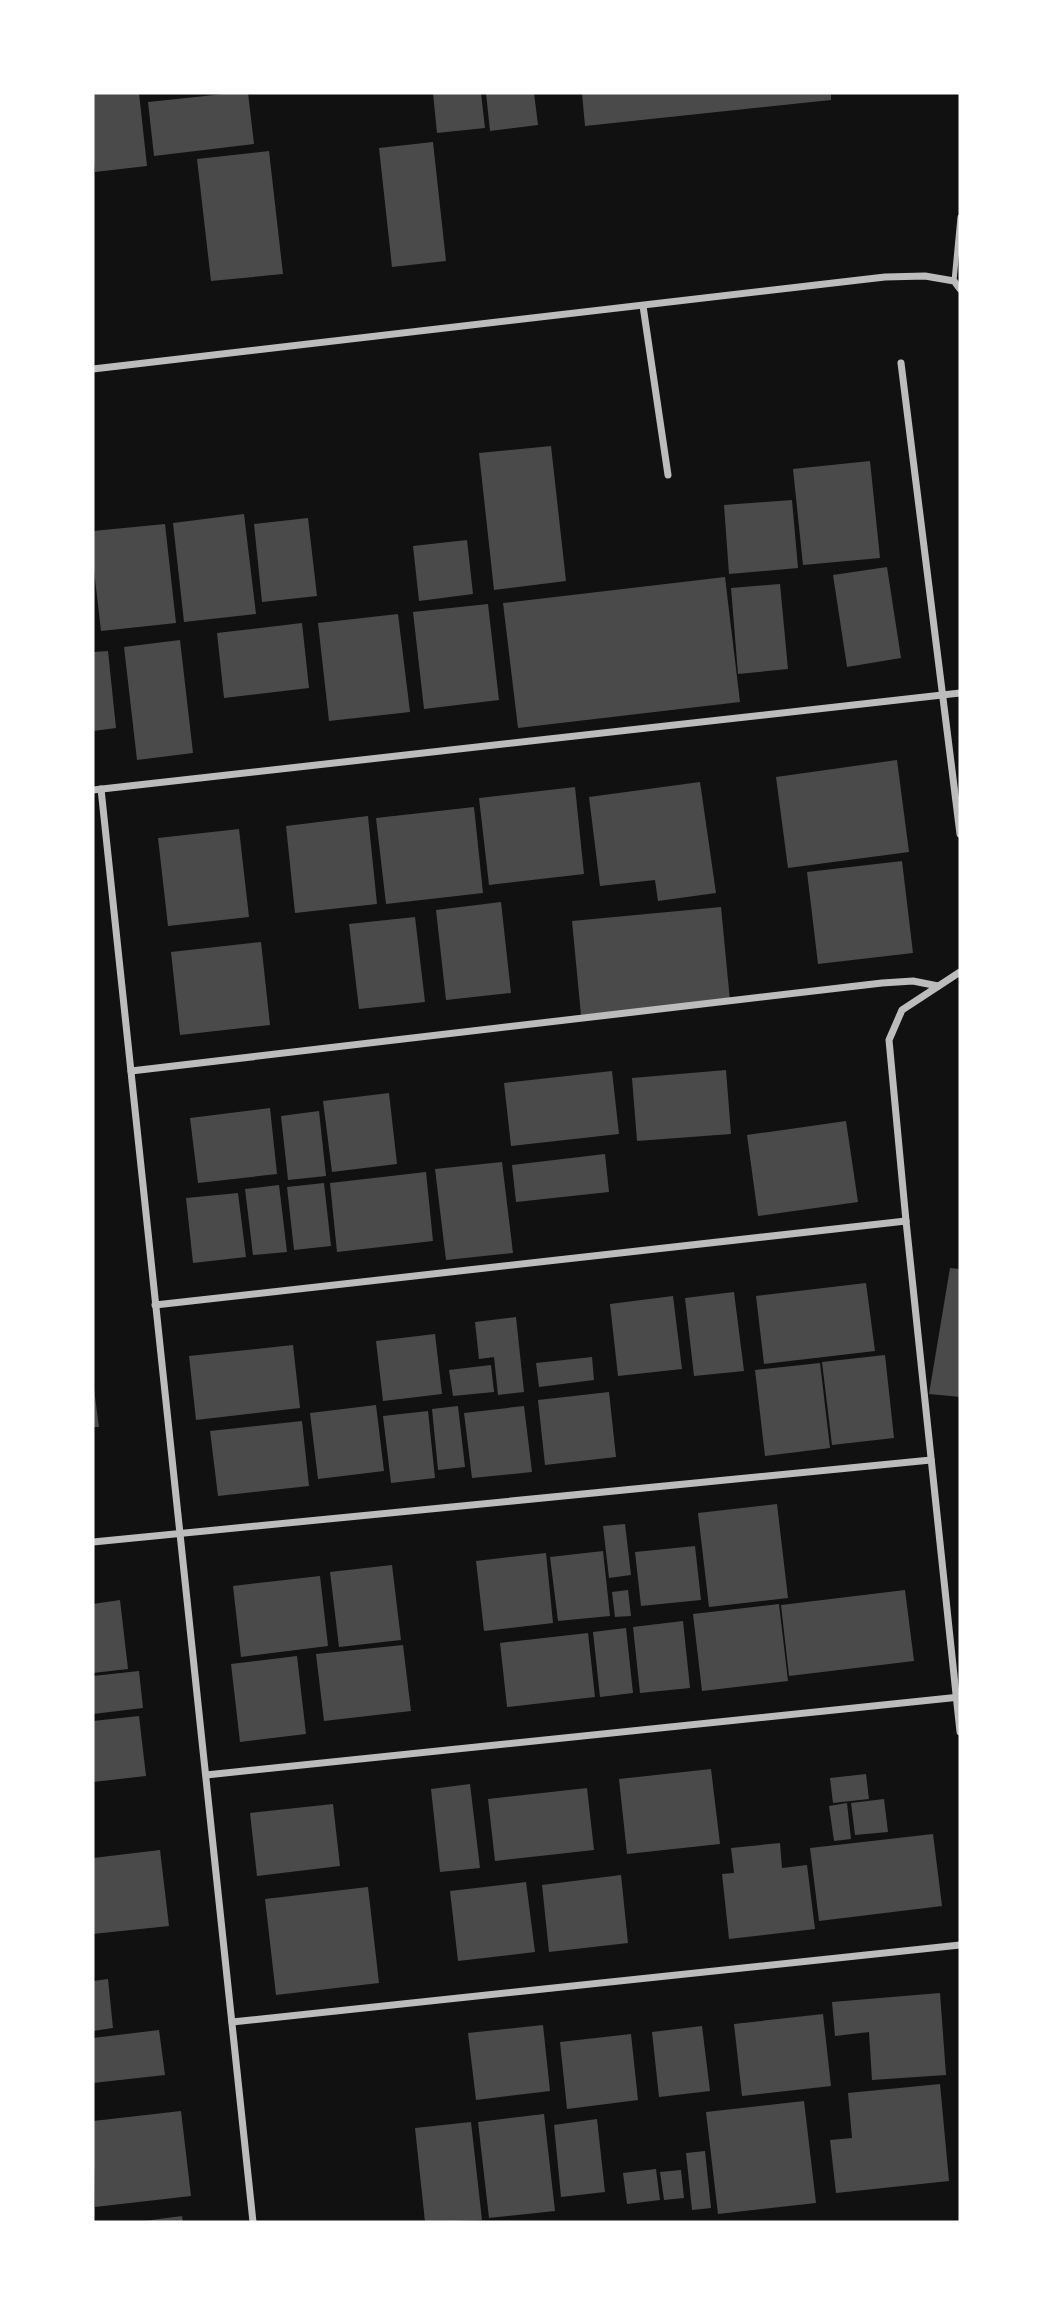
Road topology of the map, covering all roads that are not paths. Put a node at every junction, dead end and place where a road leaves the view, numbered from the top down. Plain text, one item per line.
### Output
1 (960, 217) edge
2 (954, 281) junction
3 (960, 289) edge
4 (643, 306) junction
5 (901, 363) dead end
6 (93, 369) edge
7 (668, 475) dead end
8 (960, 692) edge
9 (944, 695) junction
10 (97, 790) edge
11 (960, 834) edge
12 (960, 972) edge
13 (938, 986) junction
14 (131, 1071) junction
15 (906, 1222) junction
16 (155, 1305) junction
17 (931, 1460) junction
18 (180, 1534) junction
19 (93, 1542) edge
20 (958, 1697) edge
21 (960, 1732) edge
22 (206, 1775) junction
23 (960, 1945) edge
24 (232, 2022) junction
25 (253, 2222) edge

1 - 2 lane
2 - 3 street
2 - 4 street
4 - 6 street
4 - 7 street
5 - 9 street
8 - 9 street
9 - 10 street
9 - 11 street
10 - 14 street
12 - 13 street
13 - 14 street
13 - 15 street
14 - 16 street
15 - 16 street
15 - 17 street
16 - 18 street
17 - 18 street
17 - 20 street
18 - 19 street
18 - 22 street
20 - 21 street
20 - 22 street
22 - 24 street
23 - 24 street
24 - 25 street

